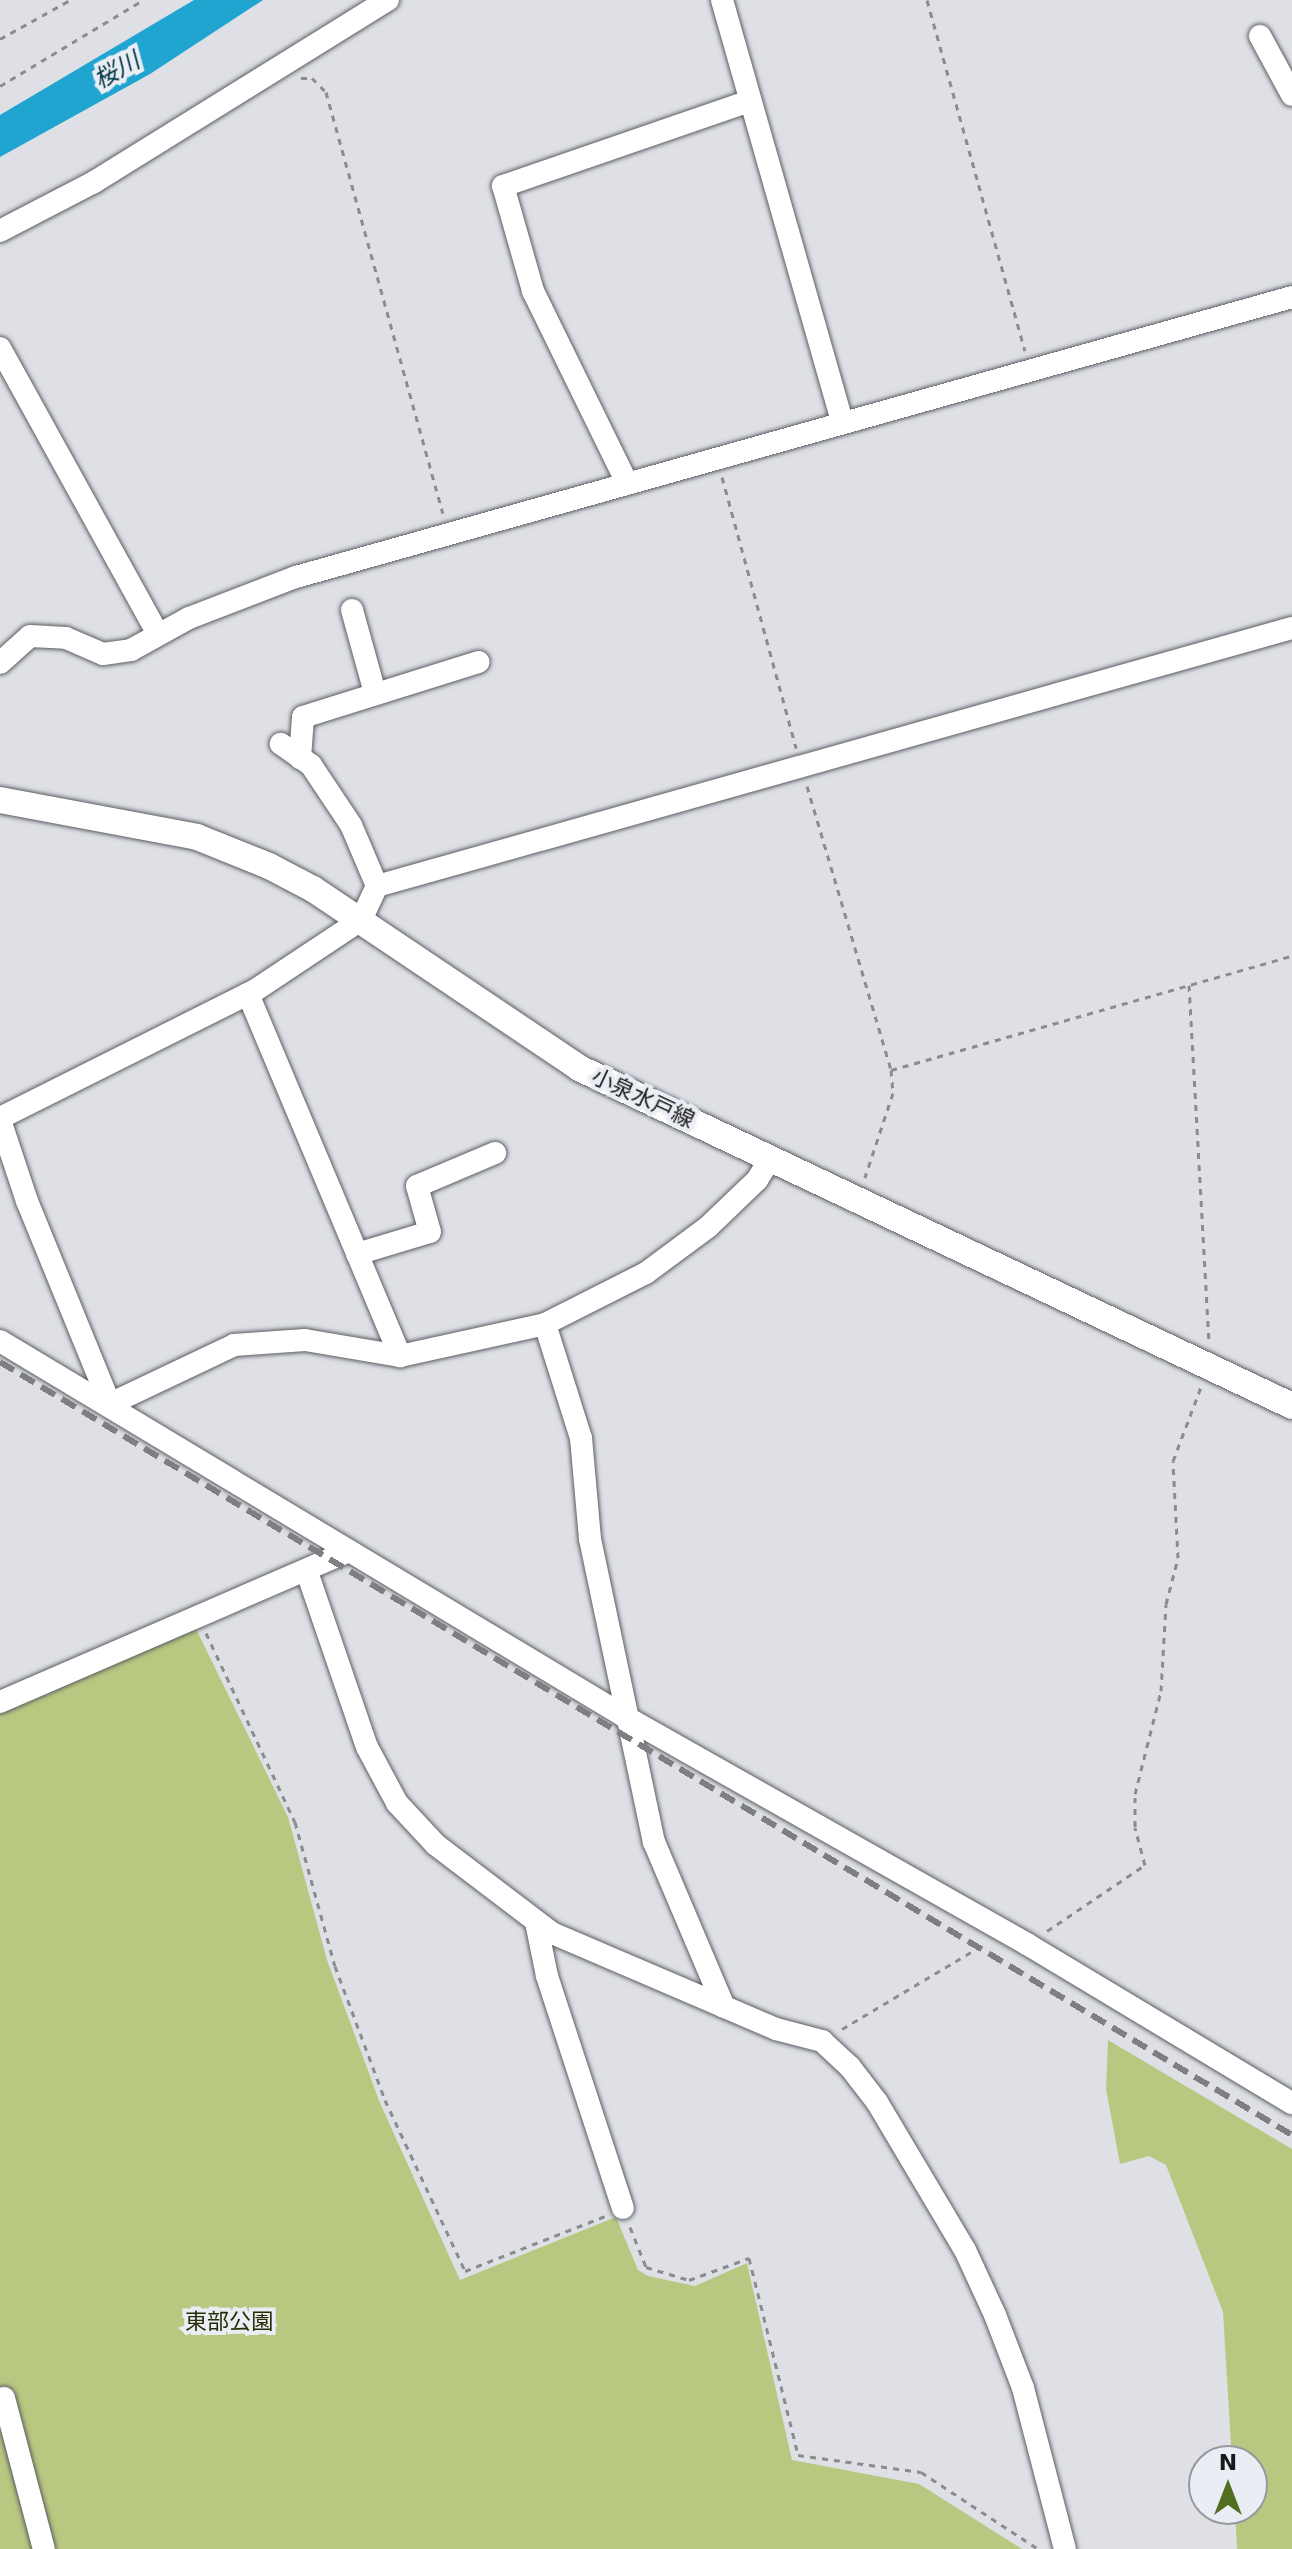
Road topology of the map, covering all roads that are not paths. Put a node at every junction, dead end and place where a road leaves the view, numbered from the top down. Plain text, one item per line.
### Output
1 (388, 0) edge
2 (722, 0) edge
3 (1260, 36) dead end
4 (1292, 95) edge
5 (750, 101) junction
6 (0, 231) edge
7 (1292, 297) edge
8 (0, 348) edge
9 (842, 422) junction
10 (627, 483) junction
11 (352, 610) dead end
12 (1292, 628) edge
13 (158, 634) junction
14 (479, 662) dead end
15 (0, 663) edge
16 (375, 693) junction
17 (281, 744) dead end
18 (300, 758) junction
19 (0, 800) edge
20 (377, 886) junction
21 (361, 920) junction
22 (248, 994) junction
23 (0, 1119) edge
24 (495, 1153) dead end
25 (771, 1158) junction
26 (357, 1254) junction
27 (545, 1324) junction
28 (0, 1341) edge
29 (400, 1356) junction
30 (110, 1404) junction
31 (1292, 1406) edge
32 (349, 1551) junction
33 (307, 1572) junction
34 (0, 1702) edge
35 (624, 1716) junction
36 (536, 1922) junction
37 (724, 2007) junction
38 (1292, 2103) edge
39 (623, 2208) road end
40 (4, 2398) dead end
41 (44, 2549) edge
42 (1065, 2549) edge

1 - 6 street
2 - 5 street
3 - 4 street
5 - 9 street
5 - 10 street
7 - 9 street
8 - 13 street
9 - 10 street
10 - 13 street
11 - 16 street
12 - 20 street
13 - 15 street
14 - 16 street
16 - 18 street
17 - 18 street
18 - 20 street
19 - 21 main road, 小泉水戸線
20 - 21 street
21 - 22 street
21 - 25 main road, 小泉水戸線
22 - 23 street
22 - 26 street
23 - 30 street
24 - 26 street
25 - 27 street
25 - 31 main road, 小泉水戸線
26 - 29 street
27 - 29 street
27 - 35 street
28 - 30 street
29 - 30 street
30 - 32 street
32 - 33 street
32 - 35 street
33 - 34 street
33 - 36 street
35 - 37 street
35 - 38 street
36 - 37 street
36 - 39 street
37 - 42 street
40 - 41 street

